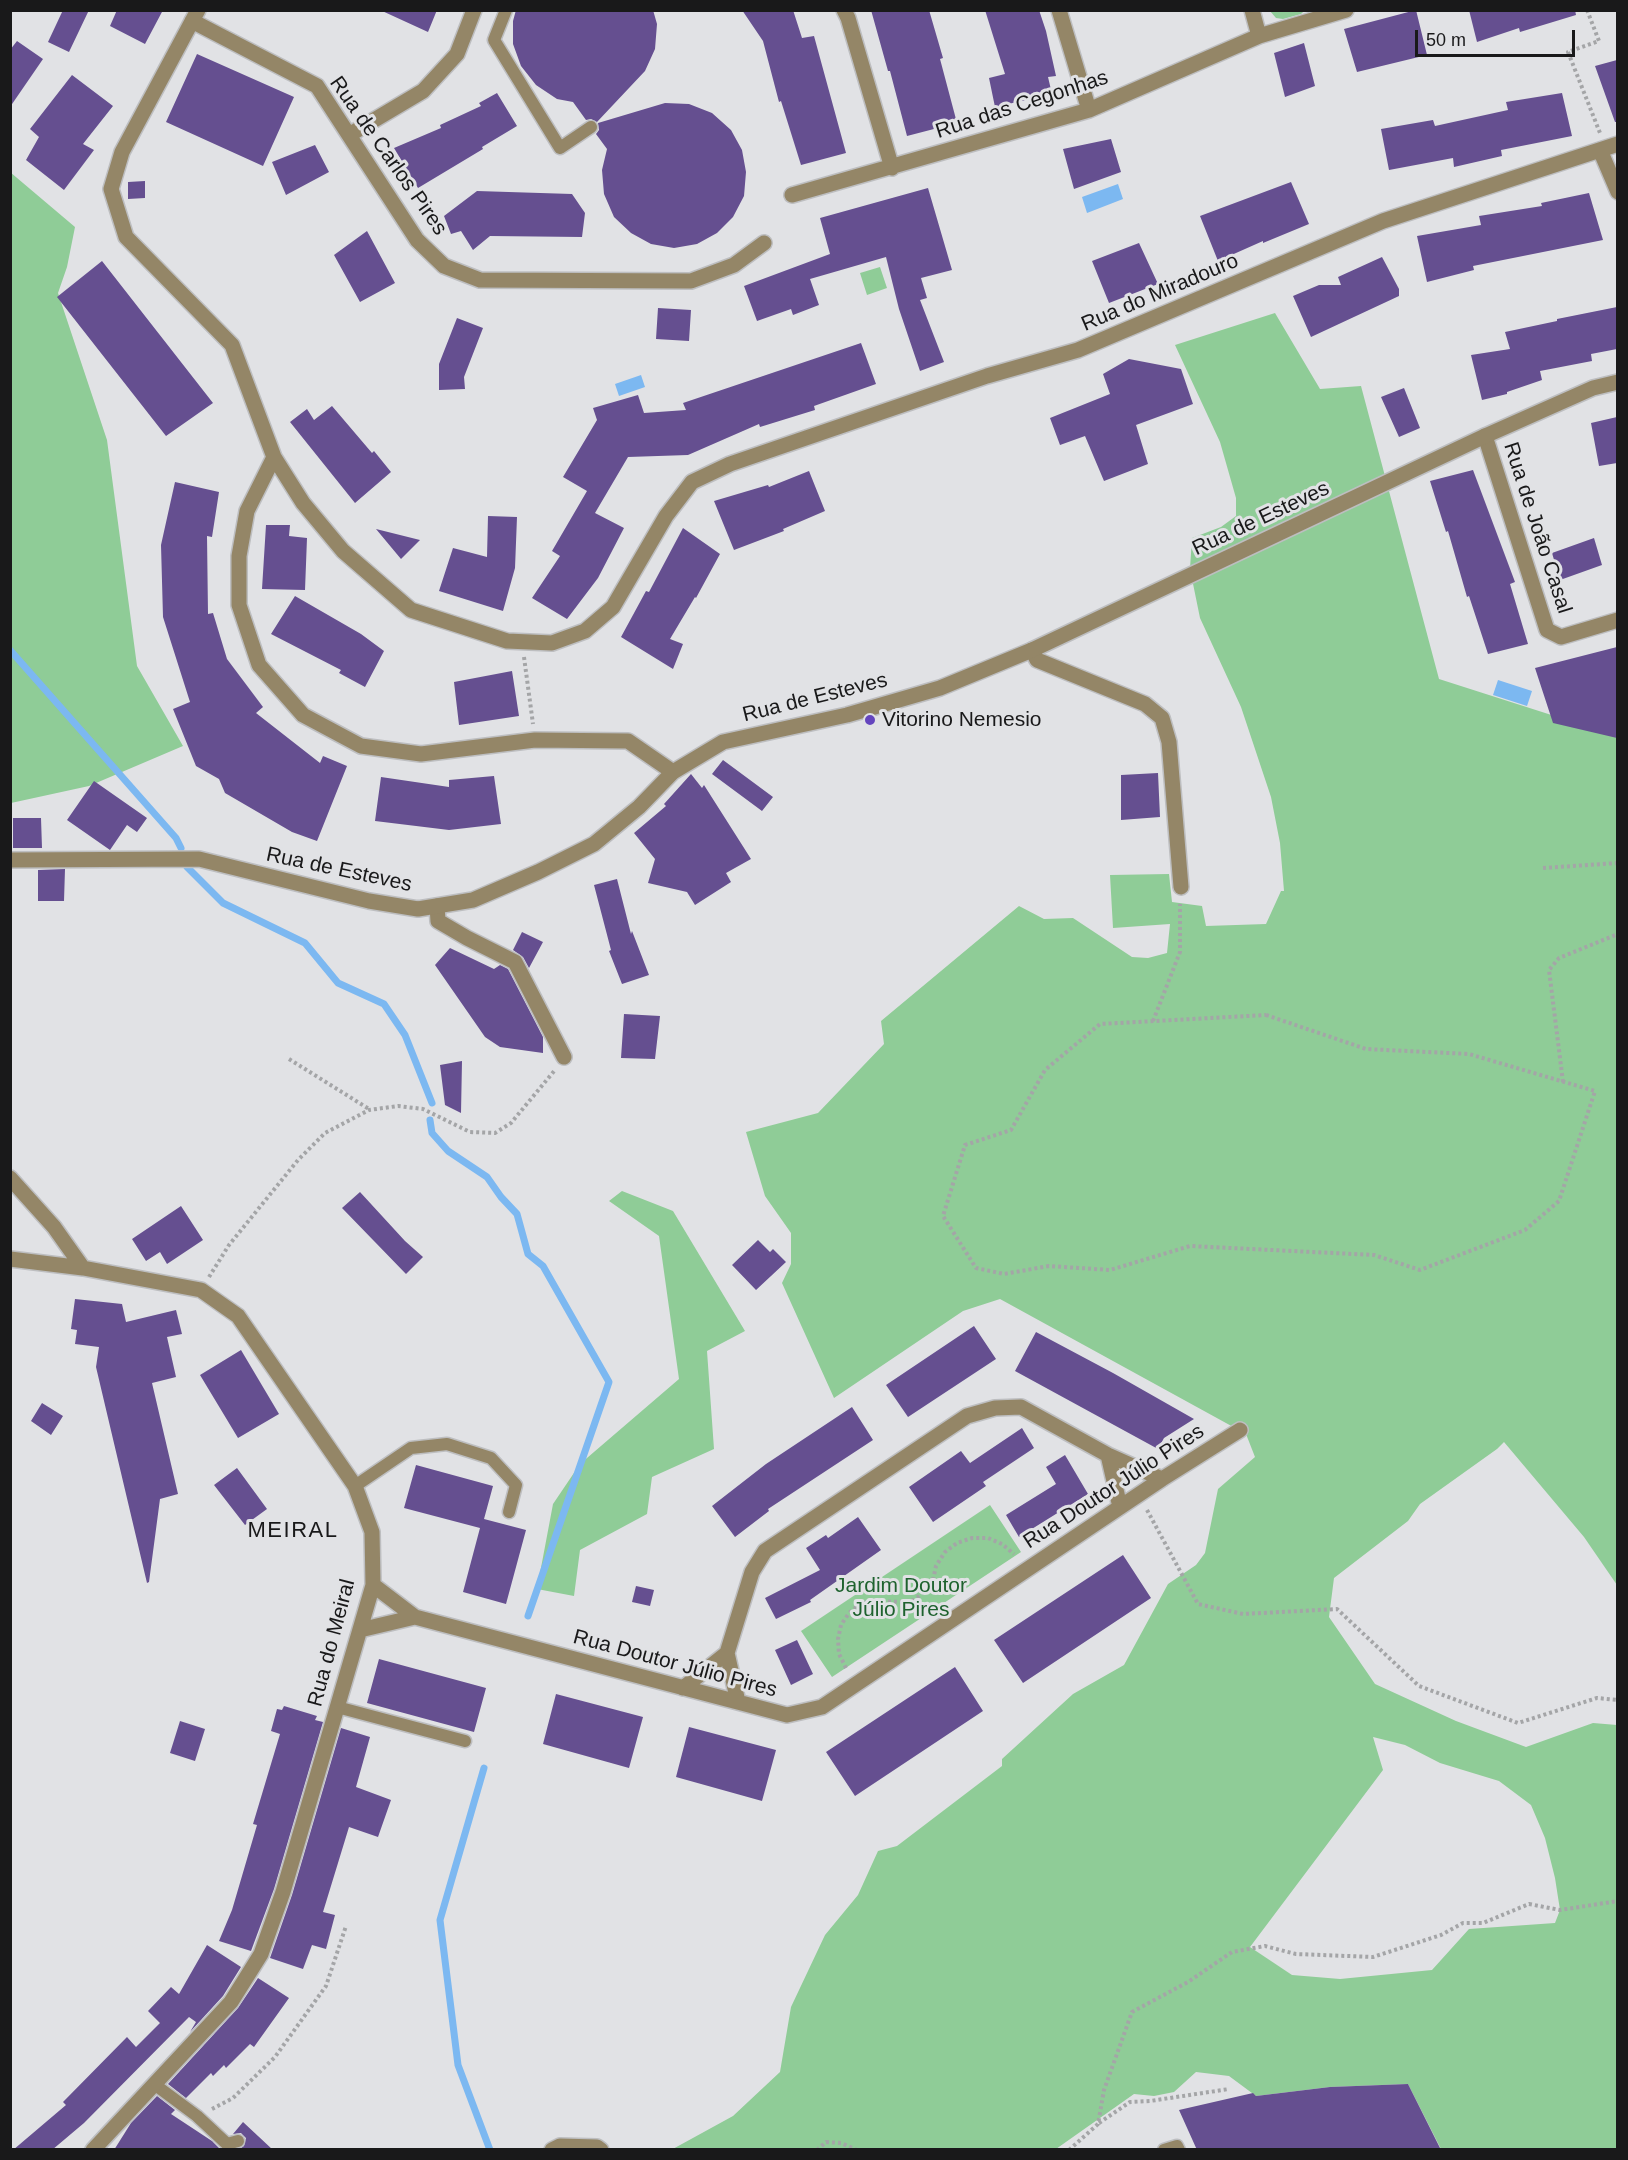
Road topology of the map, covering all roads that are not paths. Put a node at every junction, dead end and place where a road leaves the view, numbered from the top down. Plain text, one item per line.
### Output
1 (474, 10) edge
2 (506, 10) edge
3 (844, 10) edge
4 (1059, 10) edge
5 (1252, 10) edge
6 (1346, 10) edge
7 (1322, 14) edge
8 (195, 16) edge
9 (1259, 36) junction
10 (1089, 110) junction
11 (591, 127) dead end
12 (349, 135) junction
13 (1608, 147) edge
14 (892, 168) junction
15 (1617, 192) edge
16 (792, 195) dead end
17 (764, 243) dead end
18 (1617, 382) edge
19 (1485, 436) junction
20 (274, 457) junction
21 (1617, 620) edge
22 (1032, 650) junction
23 (674, 772) junction
24 (10, 860) edge
25 (1180, 887) road end
26 (437, 906) junction
27 (564, 1057) road end
28 (10, 1178) edge
29 (10, 1259) edge
30 (83, 1268) junction
31 (1240, 1430) dead end
32 (1108, 1455) junction
33 (1162, 1479) junction
34 (355, 1486) junction
35 (1120, 1508) junction
36 (509, 1512) dead end
37 (373, 1585) junction
38 (415, 1617) junction
39 (360, 1630) junction
40 (727, 1653) junction
41 (683, 1688) junction
42 (738, 1702) junction
43 (337, 1707) junction
44 (465, 1741) dead end
45 (154, 2084) junction
46 (238, 2141) dead end
47 (93, 2150) edge
48 (552, 2150) edge
49 (601, 2150) edge
50 (1164, 2150) edge
51 (1179, 2150) edge

1 - 12 street
2 - 11 lane
3 - 14 street
4 - 10 street
5 - 9 street
6 - 7 street, Rua das Cegonhas
7 - 9 street, Rua das Cegonhas
8 - 12 street, Rua de Carlos Pires
8 - 20 street
9 - 10 street, Rua das Cegonhas
10 - 14 street, Rua das Cegonhas
12 - 17 street, Rua de Carlos Pires
13 - 15 street
13 - 20 street, Rua do Miradouro
14 - 16 street, Rua das Cegonhas
18 - 19 street, Rua de Esteves
19 - 21 street, Rua de João Casal
19 - 22 street, Rua de Esteves
20 - 23 street
22 - 23 street, Rua de Esteves
22 - 25 street
23 - 26 street, Rua de Esteves
24 - 26 street, Rua de Esteves
26 - 27 street
28 - 30 street
29 - 30 street, Rua do Meiral
30 - 34 street, Rua do Meiral
31 - 33 street, Rua Doutor Júlio Pires
32 - 33 street
32 - 35 street
32 - 40 street
33 - 35 street, Rua Doutor Júlio Pires
34 - 36 lane
34 - 37 street, Rua do Meiral
35 - 42 street, Rua Doutor Júlio Pires
37 - 38 street, Rua Doutor Júlio Pires
37 - 39 street, Rua do Meiral
38 - 39 street, Rua Doutor Júlio Pires
38 - 41 street, Rua Doutor Júlio Pires
39 - 43 street, Rua do Meiral
40 - 41 street
40 - 42 street
41 - 42 street, Rua Doutor Júlio Pires
43 - 44 lane
43 - 45 street, Rua do Meiral
45 - 46 lane
45 - 47 street, Rua do Meiral
48 - 49 street
50 - 51 lane

